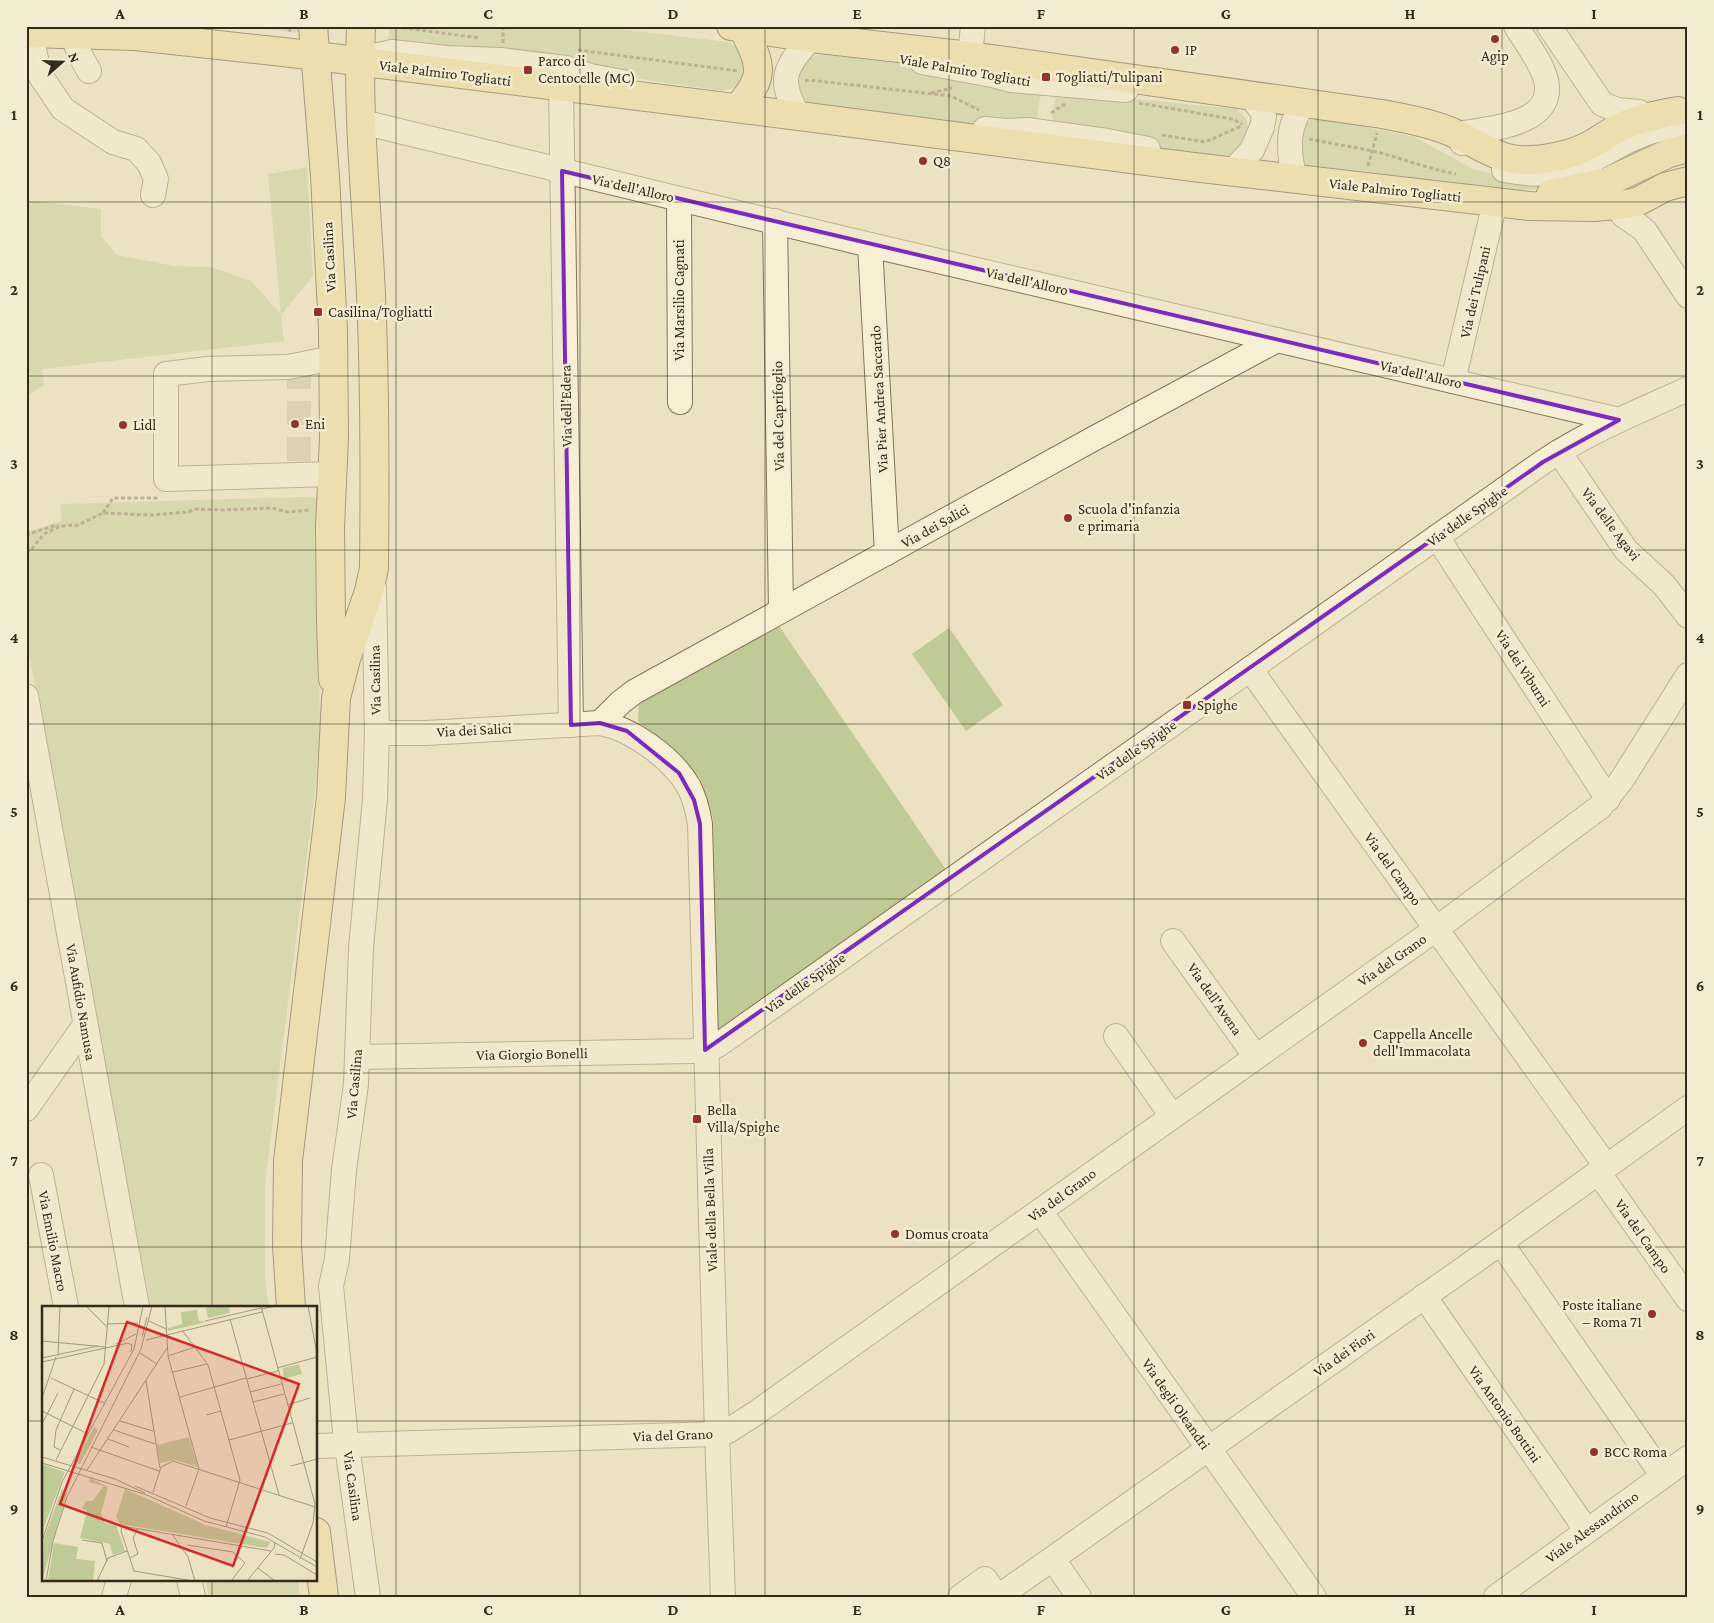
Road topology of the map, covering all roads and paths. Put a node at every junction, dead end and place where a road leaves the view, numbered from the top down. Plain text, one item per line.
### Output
1 (283, 26) edge
2 (361, 26) edge
3 (390, 26) edge
4 (973, 26) edge
5 (1516, 26) edge
6 (1549, 26) edge
7 (737, 27) edge
8 (302, 29) edge
9 (122, 30) edge
10 (40, 32) edge
11 (162, 32) edge
12 (484, 38) dead end
13 (811, 38) junction
14 (494, 40) dead end
15 (503, 41) dead end
16 (862, 43) junction
17 (578, 50) dead end
18 (970, 56) junction
19 (316, 57) junction
20 (360, 62) junction
21 (89, 71) dead end
22 (746, 74) dead end
23 (800, 83) dead end
24 (561, 86) junction
25 (1223, 92) junction
26 (928, 94) dead end
27 (1250, 96) junction
28 (1071, 100) dead end
29 (1306, 102) junction
30 (710, 105) junction
31 (737, 108) junction
32 (1639, 112) junction
33 (1047, 115) dead end
34 (1685, 115) edge
35 (799, 116) junction
36 (362, 122) junction
37 (1377, 130) dead end
38 (1457, 134) junction
39 (1688, 148) edge
40 (1688, 166) edge
41 (1367, 168) dead end
42 (562, 170) junction
43 (1232, 172) junction
44 (1295, 179) junction
45 (1688, 181) edge
46 (153, 195) dead end
47 (1688, 197) edge
48 (679, 198) junction
49 (1496, 202) junction
50 (1530, 206) junction
51 (1594, 206) junction
52 (1623, 215) junction
53 (775, 221) junction
54 (870, 245) junction
55 (1688, 296) edge
56 (1277, 340) junction
57 (333, 358) junction
58 (1453, 382) junction
59 (1688, 389) edge
60 (680, 402) dead end
61 (1619, 420) junction
62 (1559, 452) junction
63 (332, 474) junction
64 (166, 498) dead end
65 (331, 508) junction
66 (103, 513) junction
67 (60, 526) junction
68 (26, 535) edge
69 (1437, 537) junction
70 (26, 551) edge
71 (887, 553) junction
72 (374, 568) junction
73 (781, 610) junction
74 (1688, 616) edge
75 (1250, 669) junction
76 (1688, 675) edge
77 (26, 696) edge
78 (336, 698) junction
79 (600, 723) junction
80 (29, 724) edge
81 (571, 725) junction
82 (377, 733) junction
83 (1608, 798) junction
84 (1436, 929) junction
85 (1173, 941) dead end
86 (85, 1025) junction
87 (1116, 1036) dead end
88 (706, 1050) junction
89 (358, 1057) junction
90 (1256, 1057) junction
91 (1688, 1108) edge
92 (26, 1109) edge
93 (1172, 1116) junction
94 (1602, 1169) junction
95 (40, 1175) dead end
96 (1040, 1212) junction
97 (1501, 1243) junction
98 (1424, 1296) junction
99 (1688, 1299) edge
100 (66, 1306) edge
101 (137, 1306) edge
102 (291, 1306) edge
103 (717, 1434) junction
104 (347, 1445) junction
105 (318, 1446) edge
106 (1208, 1449) junction
107 (1688, 1458) edge
108 (1663, 1476) junction
109 (1587, 1531) junction
110 (318, 1548) edge
111 (1053, 1559) junction
112 (118, 1580) edge
113 (189, 1580) edge
114 (1507, 1594) edge
115 (114, 1597) edge
116 (193, 1597) edge
117 (324, 1597) edge
118 (368, 1597) edge
119 (723, 1597) edge
120 (960, 1597) edge
121 (998, 1597) edge
122 (1079, 1597) edge
123 (1314, 1597) edge

1 - 8 path
2 - 20 main road, Via Casilina
3 - 12 path
4 - 18 street
5 - 38 street
6 - 32 street
7 - 13 main road, Viale Palmiro Togliatti
7 - 31 main road
8 - 19 main road, Via Casilina
9 - 10 main road, Viale Palmiro Togliatti
9 - 11 main road, Viale Palmiro Togliatti
10 - 21 street
10 - 46 street
11 - 19 main road, Viale Palmiro Togliatti
13 - 16 main road, Viale Palmiro Togliatti
13 - 35 street
14 - 15 path
16 - 18 main road, Viale Palmiro Togliatti
16 - 25 street, Viale Palmiro Togliatti
17 - 22 path
18 - 25 main road, Viale Palmiro Togliatti
19 - 20 main road, Viale Palmiro Togliatti
19 - 57 main road, Via Casilina
20 - 24 main road, Viale Palmiro Togliatti
20 - 30 street, Viale Palmiro Togliatti
20 - 36 main road, Via Casilina
23 - 26 path
24 - 30 main road, Viale Palmiro Togliatti
24 - 42 street, Via dell'Edera
25 - 27 main road, Viale Palmiro Togliatti
27 - 29 main road, Viale Palmiro Togliatti
27 - 43 street
28 - 33 path
29 - 38 main road, Viale Palmiro Togliatti
29 - 44 street
30 - 31 main road, Viale Palmiro Togliatti
31 - 35 main road, Viale Palmiro Togliatti
32 - 34 main road, Viale Palmiro Togliatti
32 - 38 main road, Viale Palmiro Togliatti
34 - 38 main road, Viale Palmiro Togliatti
35 - 43 main road, Viale Palmiro Togliatti
36 - 42 street, Via dell'Alloro
36 - 72 main road, Via Casilina
37 - 41 path
39 - 49 main road, Viale Palmiro Togliatti
40 - 50 main road, Viale Palmiro Togliatti
42 - 48 street, Via dell'Alloro
42 - 81 street, Via dell'Edera
43 - 44 main road, Viale Palmiro Togliatti
44 - 49 main road, Viale Palmiro Togliatti
45 - 51 main road, Viale Palmiro Togliatti
47 - 52 main road, Viale Palmiro Togliatti
48 - 53 street, Via dell'Alloro
48 - 60 street, Via Marsilio Cagnati
49 - 50 main road, Viale Palmiro Togliatti
49 - 58 street, Via dei Tulipani
50 - 51 main road, Viale Palmiro Togliatti
51 - 52 main road, Viale Palmiro Togliatti
52 - 55 street
53 - 54 street, Via dell'Alloro
53 - 73 street, Via del Caprifoglio
54 - 56 street, Via dell'Alloro
54 - 71 street, Via Pier Andrea Saccardo
56 - 58 street, Via dell'Alloro
56 - 71 street, Via dei Salici
57 - 63 main road, Via Casilina
57 - 63 street
58 - 61 street, Via dell'Alloro
59 - 61 street
61 - 62 street, Via delle Spighe
62 - 69 street, Via delle Spighe
62 - 74 street, Via delle Agavi
63 - 65 main road, Via Casilina
64 - 66 path
65 - 66 path
65 - 78 main road, Via Casilina
66 - 67 path
67 - 68 path
67 - 70 path
69 - 75 street, Via delle Spighe
69 - 83 street, Via dei Viburni
71 - 73 street, Via dei Salici
72 - 78 main road, Via Casilina
72 - 82 street, Via Casilina
73 - 79 street, Via dei Salici
75 - 84 street, Via del Campo
75 - 88 street, Via delle Spighe
76 - 83 street, Via del Grano
77 - 80 street, Via Aufidio Namusa
78 - 102 main road, Via Casilina
79 - 81 street, Viale della Bella Villa
79 - 88 street, Viale della Bella Villa
80 - 86 street, Via Aufidio Namusa
81 - 82 street, Via dei Salici
82 - 89 street, Via Casilina
83 - 84 street, Via del Grano
84 - 90 street, Via del Grano
84 - 94 street, Via del Campo
85 - 90 street, Via dell'Avena
86 - 92 street
86 - 101 street, Via Aufidio Namusa
87 - 93 street
88 - 89 street, Via Giorgio Bonelli
88 - 103 street, Viale della Bella Villa
89 - 104 street, Via Casilina
90 - 93 street, Via del Grano
91 - 94 street, Via dei Fiori
93 - 96 street, Via del Grano
94 - 97 street, Via dei Fiori
94 - 99 street, Via del Campo
95 - 100 street, Via Emilio Macro
96 - 103 street, Via del Grano
96 - 106 street, Via degli Oleandri
97 - 98 street, Via dei Fiori
97 - 108 street
98 - 106 street, Via dei Fiori
98 - 109 street, Via Antonio Bottini
103 - 104 street, Via del Grano
103 - 119 street, Viale della Bella Villa
104 - 105 street, Via del Grano
104 - 118 street, Via Casilina
106 - 111 street, Via dei Fiori
106 - 123 street, Via degli Oleandri
107 - 108 street, Viale Alessandrino
108 - 109 street, Viale Alessandrino
109 - 114 street, Viale Alessandrino
110 - 117 main road
111 - 121 street, Via dei Fiori
111 - 122 street
112 - 115 street
113 - 116 street
120 - 121 street

